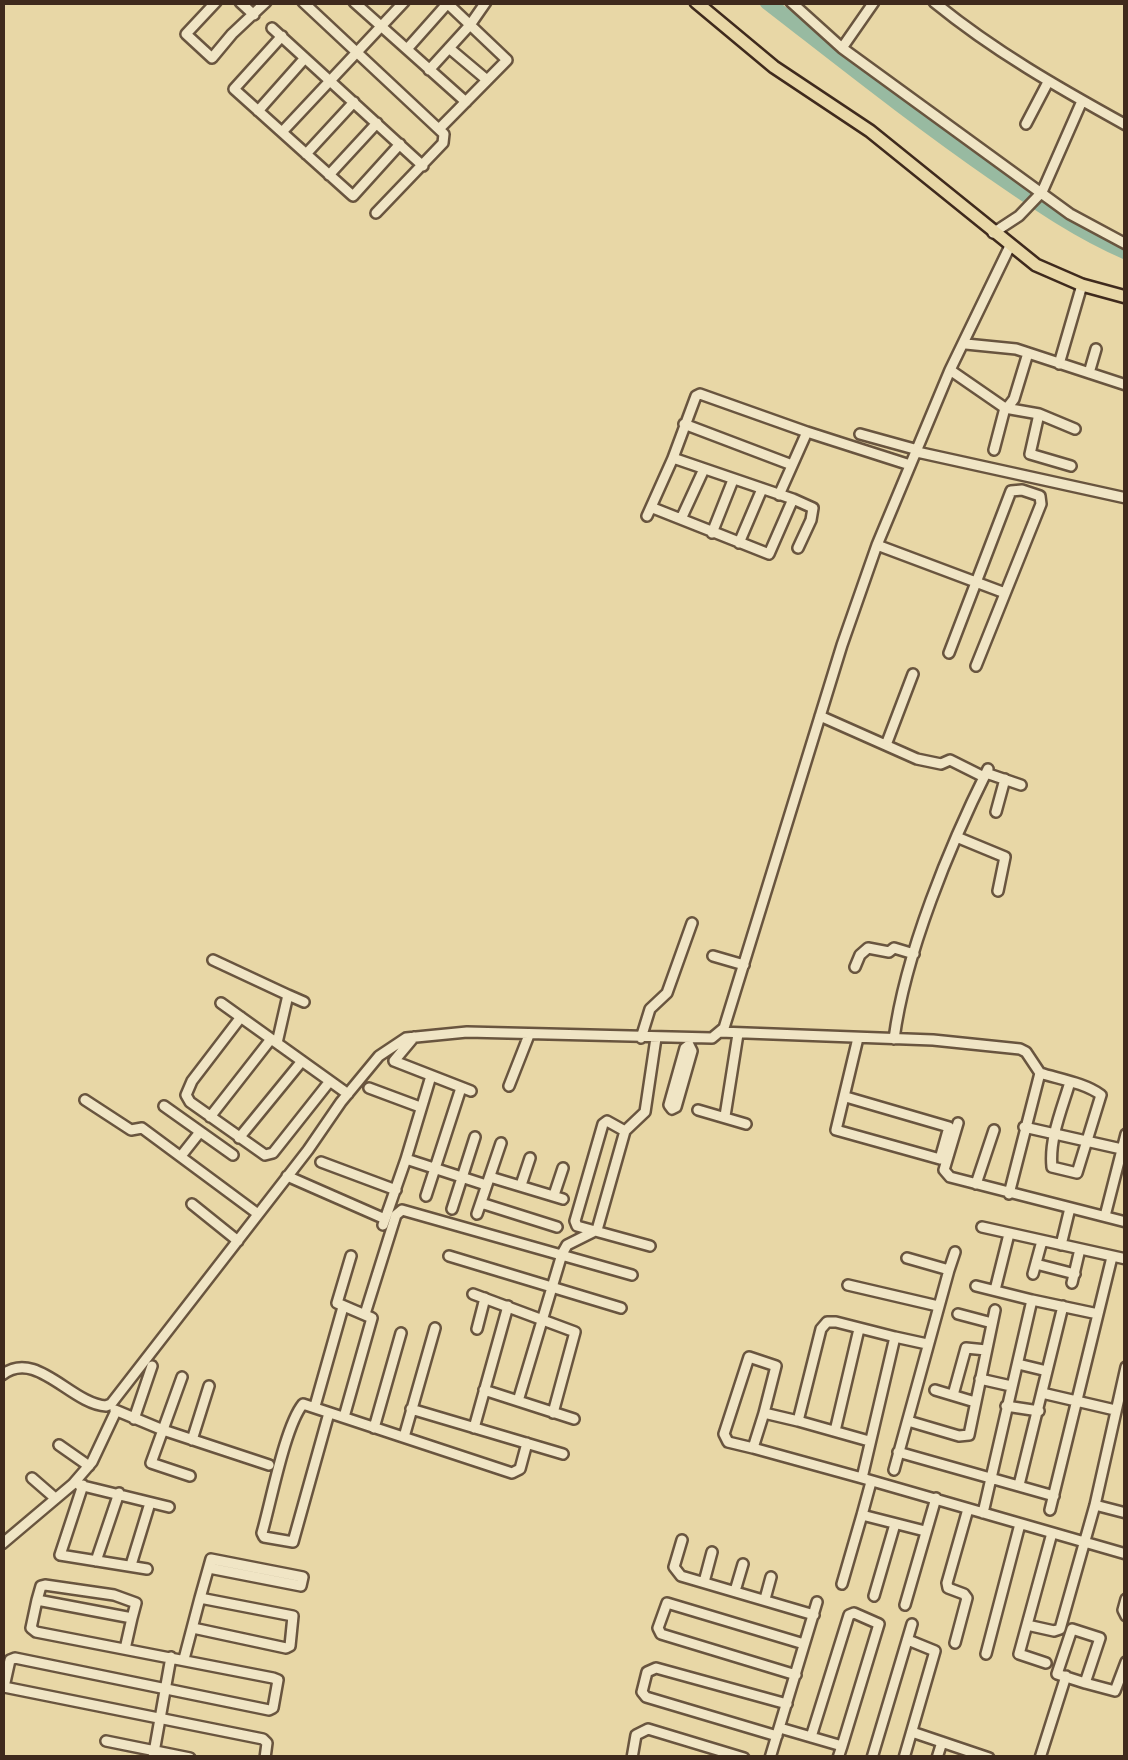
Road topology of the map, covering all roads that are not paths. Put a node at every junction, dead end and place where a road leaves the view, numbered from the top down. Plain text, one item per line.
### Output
1 (216, 2) edge
2 (240, 2) edge
3 (266, 2) edge
4 (302, 2) edge
5 (404, 2) edge
6 (486, 2) edge
7 (696, 2) edge
8 (791, 2) edge
9 (874, 2) edge
10 (934, 2) edge
11 (354, 3) edge
12 (446, 3) edge
13 (254, 15) junction
14 (470, 25) junction
15 (381, 27) junction
16 (272, 28) dead end
17 (282, 36) junction
18 (450, 48) junction
19 (842, 48) junction
20 (407, 50) junction
21 (356, 54) junction
22 (305, 58) junction
23 (429, 70) junction
24 (487, 80) junction
25 (330, 81) junction
26 (1048, 82) junction
27 (1082, 101) junction
28 (354, 102) junction
29 (466, 102) junction
30 (258, 111) junction
31 (377, 123) junction
32 (1026, 124) dead end
33 (1126, 125) edge
34 (439, 129) junction
35 (282, 132) junction
36 (400, 144) junction
37 (306, 154) junction
38 (423, 166) junction
39 (329, 174) junction
40 (1040, 195) junction
41 (376, 214) dead end
42 (993, 233) junction
43 (1126, 244) edge
44 (1010, 246) junction
45 (1082, 285) junction
46 (1126, 297) edge
47 (966, 344) junction
48 (1096, 349) dead end
49 (1028, 353) junction
50 (1058, 364) junction
51 (950, 370) junction
52 (1089, 373) junction
53 (1126, 386) edge
54 (1006, 408) junction
55 (1039, 414) junction
56 (684, 424) junction
57 (1075, 429) dead end
58 (808, 432) junction
59 (860, 434) dead end
60 (994, 450) dead end
61 (918, 451) junction
62 (673, 458) junction
63 (910, 465) junction
64 (792, 466) junction
65 (1070, 466) dead end
66 (704, 470) junction
67 (732, 480) junction
68 (762, 490) junction
69 (779, 495) junction
70 (1126, 498) edge
71 (793, 499) junction
72 (681, 519) junction
73 (712, 533) junction
74 (739, 543) junction
75 (877, 545) junction
76 (798, 548) dead end
77 (976, 582) junction
78 (1006, 594) junction
79 (949, 653) dead end
80 (976, 666) dead end
81 (914, 674) dead end
82 (820, 716) junction
83 (886, 745) junction
84 (986, 773) junction
85 (1004, 779) junction
86 (1021, 784) dead end
87 (996, 812) dead end
88 (959, 838) junction
89 (998, 891) dead end
90 (692, 924) dead end
91 (914, 954) junction
92 (713, 956) dead end
93 (213, 960) dead end
94 (744, 965) junction
95 (855, 967) dead end
96 (288, 995) junction
97 (304, 1002) dead end
98 (221, 1003) dead end
99 (241, 1017) junction
100 (720, 1032) junction
101 (529, 1034) junction
102 (738, 1034) junction
103 (414, 1037) junction
104 (641, 1038) junction
105 (656, 1038) junction
106 (858, 1038) junction
107 (894, 1038) junction
108 (274, 1040) junction
109 (690, 1041) junction
110 (302, 1061) junction
111 (1040, 1073) junction
112 (431, 1076) junction
113 (330, 1081) junction
114 (1070, 1082) junction
115 (509, 1086) dead end
116 (369, 1088) dead end
117 (348, 1094) junction
118 (846, 1096) junction
119 (85, 1100) dead end
120 (164, 1106) dead end
121 (420, 1107) junction
122 (698, 1110) dead end
123 (724, 1116) junction
124 (210, 1117) junction
125 (746, 1124) dead end
126 (958, 1124) dead end
127 (1024, 1127) junction
128 (994, 1130) dead end
129 (625, 1131) junction
130 (200, 1132) junction
131 (1126, 1134) edge
132 (1054, 1135) junction
133 (474, 1137) dead end
134 (239, 1138) junction
135 (501, 1143) dead end
136 (1089, 1143) junction
137 (1124, 1150) edge
138 (233, 1155) dead end
139 (181, 1156) junction
140 (530, 1158) dead end
141 (406, 1159) junction
142 (321, 1162) dead end
143 (562, 1168) dead end
144 (435, 1170) junction
145 (287, 1176) junction
146 (464, 1178) junction
147 (488, 1181) junction
148 (976, 1184) junction
149 (521, 1185) junction
150 (396, 1190) junction
151 (1009, 1194) junction
152 (426, 1196) dead end
153 (481, 1203) junction
154 (192, 1204) dead end
155 (1070, 1208) junction
156 (452, 1209) dead end
157 (258, 1214) junction
158 (477, 1214) dead end
159 (1106, 1216) junction
160 (1126, 1222) edge
161 (558, 1227) dead end
162 (982, 1227) dead end
163 (597, 1230) junction
164 (1010, 1234) junction
165 (238, 1241) junction
166 (1042, 1241) junction
167 (1061, 1245) junction
168 (650, 1246) dead end
169 (1080, 1249) junction
170 (955, 1252) dead end
171 (562, 1254) junction
172 (351, 1256) dead end
173 (448, 1256) dead end
174 (1112, 1257) junction
175 (906, 1258) dead end
176 (1126, 1259) edge
177 (949, 1270) junction
178 (632, 1275) dead end
179 (848, 1285) dead end
180 (976, 1286) dead end
181 (551, 1288) junction
182 (995, 1290) junction
183 (474, 1294) dead end
184 (485, 1298) junction
185 (1032, 1300) junction
186 (508, 1306) junction
187 (938, 1306) junction
188 (1062, 1306) junction
189 (343, 1308) junction
190 (621, 1308) dead end
191 (996, 1310) dead end
192 (366, 1314) junction
193 (958, 1314) dead end
194 (1098, 1314) junction
195 (543, 1318) junction
196 (992, 1323) junction
197 (435, 1328) dead end
198 (477, 1329) dead end
199 (858, 1329) junction
200 (401, 1333) dead end
201 (895, 1338) junction
202 (926, 1344) junction
203 (986, 1350) junction
204 (1018, 1364) junction
205 (152, 1366) dead end
206 (1126, 1367) edge
207 (1047, 1371) junction
208 (2, 1375) edge
209 (182, 1377) dead end
210 (980, 1379) junction
211 (1124, 1383) edge
212 (209, 1386) dead end
213 (1011, 1386) junction
214 (484, 1390) junction
215 (935, 1390) dead end
216 (1042, 1393) junction
217 (953, 1396) junction
218 (518, 1401) junction
219 (1077, 1401) junction
220 (975, 1402) junction
221 (314, 1406) junction
222 (1006, 1406) junction
223 (114, 1408) junction
224 (412, 1409) junction
225 (1115, 1410) junction
226 (1039, 1411) junction
227 (329, 1412) junction
228 (552, 1412) junction
229 (764, 1413) junction
230 (344, 1418) junction
231 (134, 1419) junction
232 (574, 1420) dead end
233 (908, 1421) junction
234 (798, 1422) junction
235 (374, 1428) junction
236 (474, 1428) junction
237 (162, 1430) junction
238 (835, 1432) junction
239 (404, 1437) junction
240 (192, 1440) junction
241 (869, 1442) junction
242 (527, 1443) junction
243 (58, 1445) dead end
244 (753, 1448) junction
245 (898, 1452) junction
246 (562, 1454) dead end
247 (269, 1465) dead end
248 (89, 1466) junction
249 (894, 1470) dead end
250 (190, 1476) dead end
251 (990, 1476) junction
252 (32, 1478) dead end
253 (866, 1480) junction
254 (78, 1484) junction
255 (1020, 1485) junction
256 (118, 1494) junction
257 (1054, 1496) junction
258 (56, 1498) junction
259 (936, 1498) junction
260 (150, 1503) junction
261 (1095, 1505) junction
262 (168, 1507) dead end
263 (968, 1509) junction
264 (1050, 1510) dead end
265 (983, 1513) junction
266 (1126, 1513) edge
267 (862, 1514) junction
268 (895, 1524) junction
269 (1020, 1524) junction
270 (2, 1526) edge
271 (925, 1531) junction
272 (1052, 1533) junction
273 (14, 1534) junction
274 (682, 1540) dead end
275 (1084, 1542) junction
276 (2, 1544) edge
277 (712, 1552) dead end
278 (1126, 1554) edge
279 (96, 1561) junction
280 (743, 1564) dead end
281 (131, 1565) junction
282 (209, 1568) junction
283 (147, 1569) dead end
284 (771, 1576) dead end
285 (704, 1582) junction
286 (842, 1584) dead end
287 (735, 1591) junction
288 (874, 1596) dead end
289 (200, 1598) junction
290 (37, 1600) junction
291 (764, 1600) junction
292 (1126, 1600) edge
293 (818, 1602) dead end
294 (905, 1605) dead end
295 (814, 1615) junction
296 (1126, 1616) edge
297 (132, 1618) junction
298 (912, 1624) dead end
299 (1027, 1625) junction
300 (193, 1628) junction
301 (908, 1640) junction
302 (955, 1643) dead end
303 (804, 1644) junction
304 (125, 1649) junction
305 (986, 1654) dead end
306 (171, 1657) junction
307 (184, 1659) junction
308 (1126, 1662) edge
309 (1046, 1664) dead end
310 (796, 1675) junction
311 (1066, 1676) junction
312 (1085, 1684) junction
313 (164, 1687) junction
314 (787, 1704) junction
315 (158, 1719) junction
316 (778, 1732) junction
317 (912, 1732) junction
318 (811, 1737) junction
319 (106, 1741) dead end
320 (942, 1742) junction
321 (842, 1746) junction
322 (154, 1754) edge
323 (970, 1755) edge
324 (190, 1758) edge
325 (265, 1758) edge
326 (632, 1758) edge
327 (744, 1758) edge
328 (770, 1758) edge
329 (838, 1758) edge
330 (872, 1758) edge
331 (904, 1758) edge
332 (937, 1758) edge
333 (989, 1758) edge
334 (1040, 1758) edge

1 - 13 street
2 - 13 street
3 - 13 street
4 - 21 street
5 - 15 street
6 - 14 street
7 - 42 main road
8 - 19 street
9 - 19 street
10 - 26 street
11 - 15 street
12 - 14 street
12 - 20 street
14 - 18 street
14 - 24 street
15 - 20 street
15 - 21 street
16 - 17 street
17 - 22 street
17 - 30 street
18 - 23 street
18 - 24 street
19 - 40 street
20 - 23 street
21 - 25 street
21 - 34 street
22 - 25 street
22 - 30 street
23 - 29 street
24 - 29 street
25 - 28 street
25 - 35 street
26 - 27 street
26 - 32 street
27 - 33 street
27 - 40 street
28 - 31 street
28 - 37 street
29 - 34 street
30 - 35 street
31 - 36 street
31 - 39 street
34 - 38 street
35 - 37 street
36 - 38 street
36 - 39 street
37 - 39 street
38 - 41 street
40 - 42 street
40 - 43 street
42 - 44 main road
44 - 45 main road
44 - 47 street
45 - 46 main road
45 - 50 street
47 - 49 street
47 - 51 street
48 - 52 street
49 - 50 street
49 - 54 street
50 - 52 street
51 - 54 street
51 - 61 street
52 - 53 street
54 - 55 street
54 - 60 street
55 - 57 street
55 - 65 street
56 - 58 street
56 - 62 street
56 - 64 street
58 - 63 street
58 - 64 street
59 - 61 street
61 - 63 street
61 - 70 street
62 - 66 street
62 - 72 street
63 - 75 street
64 - 69 street
66 - 67 street
66 - 72 street
67 - 68 street
67 - 73 street
68 - 69 street
68 - 74 street
69 - 71 street
71 - 74 street
71 - 76 street
72 - 73 street
73 - 74 street
75 - 77 street
75 - 82 street
77 - 78 street
77 - 78 street
77 - 79 street
78 - 80 street
81 - 83 street
82 - 83 street
82 - 94 street
83 - 84 street
84 - 85 street
84 - 88 street
85 - 86 street
85 - 87 street
88 - 89 street
88 - 91 street
90 - 104 street
91 - 95 street
91 - 107 street
92 - 94 street
93 - 96 street
94 - 100 street
96 - 97 street
96 - 108 street
98 - 99 street
99 - 108 street
99 - 124 street
100 - 102 street
100 - 109 street
101 - 103 street
101 - 104 street
101 - 115 street
102 - 106 street
102 - 123 street
103 - 112 street
103 - 117 street
104 - 105 street
105 - 109 street
105 - 129 street
106 - 107 street
106 - 118 street
107 - 111 street
108 - 110 street
108 - 124 street
109 - 109 street
110 - 113 street
110 - 134 street
111 - 114 street
111 - 127 street
112 - 121 street
112 - 144 street
113 - 117 street
113 - 134 street
114 - 132 street
114 - 136 street
116 - 121 street
117 - 145 street
118 - 118 street
119 - 139 street
120 - 130 street
121 - 141 street
122 - 123 street
123 - 125 street
124 - 134 street
126 - 148 street
127 - 132 street
127 - 151 street
128 - 148 street
129 - 163 street
129 - 163 street
130 - 138 street
130 - 139 street
131 - 137 street
132 - 136 street
132 - 136 street
133 - 146 street
135 - 147 street
136 - 137 street
137 - 159 street
139 - 157 street
140 - 149 street
141 - 144 street
141 - 150 street
142 - 150 street
143 - 149 street
144 - 146 street
144 - 152 street
145 - 150 street
145 - 157 street
146 - 147 street
146 - 156 street
147 - 149 street
147 - 153 street
148 - 151 street
151 - 155 street
153 - 158 street
153 - 161 street
154 - 165 street
155 - 159 street
155 - 167 street
157 - 165 street
159 - 160 street
162 - 164 street
163 - 168 street
163 - 171 street
164 - 166 street
164 - 182 street
165 - 223 street
166 - 167 street
166 - 169 street
167 - 169 street
169 - 174 street
170 - 177 street
171 - 178 street
171 - 181 street
171 - 192 street
172 - 189 street
173 - 181 street
174 - 176 street
174 - 194 street
175 - 177 street
177 - 187 street
179 - 187 street
180 - 182 street
181 - 190 street
181 - 195 street
182 - 185 street
183 - 184 street
184 - 186 street
184 - 198 street
185 - 188 street
185 - 204 street
186 - 195 street
186 - 214 street
187 - 202 street
188 - 194 street
188 - 207 street
189 - 192 street
189 - 221 street
191 - 196 street
192 - 230 street
193 - 196 street
194 - 219 street
195 - 218 street
195 - 228 street
196 - 203 street
197 - 224 street
199 - 201 street
199 - 234 street
199 - 238 street
200 - 235 street
201 - 202 street
201 - 241 street
202 - 233 street
203 - 210 street
203 - 217 street
204 - 207 street
204 - 213 street
205 - 231 street
206 - 211 street
207 - 216 street
208 - 223 street
209 - 237 street
210 - 213 street
210 - 220 street
211 - 225 street
212 - 240 street
213 - 222 street
214 - 218 street
214 - 236 street
215 - 217 street
216 - 219 street
216 - 226 street
217 - 220 street
218 - 228 street
219 - 225 street
219 - 257 street
220 - 233 street
221 - 227 street
221 - 227 street
222 - 226 street
222 - 251 street
223 - 231 street
223 - 248 street
224 - 236 street
224 - 239 street
225 - 261 street
226 - 255 street
227 - 230 street
228 - 232 street
229 - 234 street
229 - 244 street
229 - 244 street
230 - 235 street
231 - 237 street
233 - 245 street
234 - 238 street
235 - 239 street
236 - 242 street
237 - 240 street
237 - 250 street
238 - 241 street
239 - 242 street
240 - 247 street
241 - 253 street
242 - 246 street
243 - 248 street
244 - 253 street
245 - 249 street
245 - 251 street
248 - 254 street
251 - 255 street
251 - 265 street
252 - 258 street
253 - 259 street
253 - 267 street
254 - 256 street
254 - 258 street
254 - 279 street
255 - 257 street
256 - 260 street
256 - 279 street
257 - 264 street
258 - 273 street
259 - 263 street
259 - 271 street
260 - 262 street
260 - 281 street
261 - 266 street
261 - 275 street
263 - 265 street
263 - 302 street
265 - 269 street
267 - 268 street
267 - 286 street
268 - 271 street
268 - 288 street
269 - 272 street
269 - 305 street
270 - 273 street
271 - 294 street
272 - 275 street
272 - 299 street
273 - 276 street
274 - 285 street
275 - 278 street
275 - 299 street
277 - 285 street
279 - 281 street
280 - 287 street
281 - 283 street
282 - 282 street
282 - 289 street
284 - 291 street
285 - 287 street
287 - 291 street
289 - 300 street
289 - 300 street
290 - 297 street
290 - 297 street
290 - 304 street
291 - 295 street
292 - 296 street
293 - 295 street
295 - 303 street
297 - 304 street
298 - 301 street
299 - 309 street
300 - 307 street
301 - 317 street
301 - 330 street
303 - 310 street
303 - 310 street
304 - 306 street
306 - 307 street
306 - 313 street
307 - 313 street
308 - 312 street
310 - 314 street
311 - 312 street
311 - 312 street
311 - 334 street
313 - 315 street
313 - 315 street
314 - 316 street
314 - 316 street
315 - 322 street
315 - 325 street
316 - 318 street
316 - 328 street
317 - 320 street
317 - 331 street
318 - 321 street
318 - 321 street
319 - 322 street
320 - 323 street
320 - 332 street
321 - 329 street
322 - 324 street
323 - 333 street
326 - 327 street

